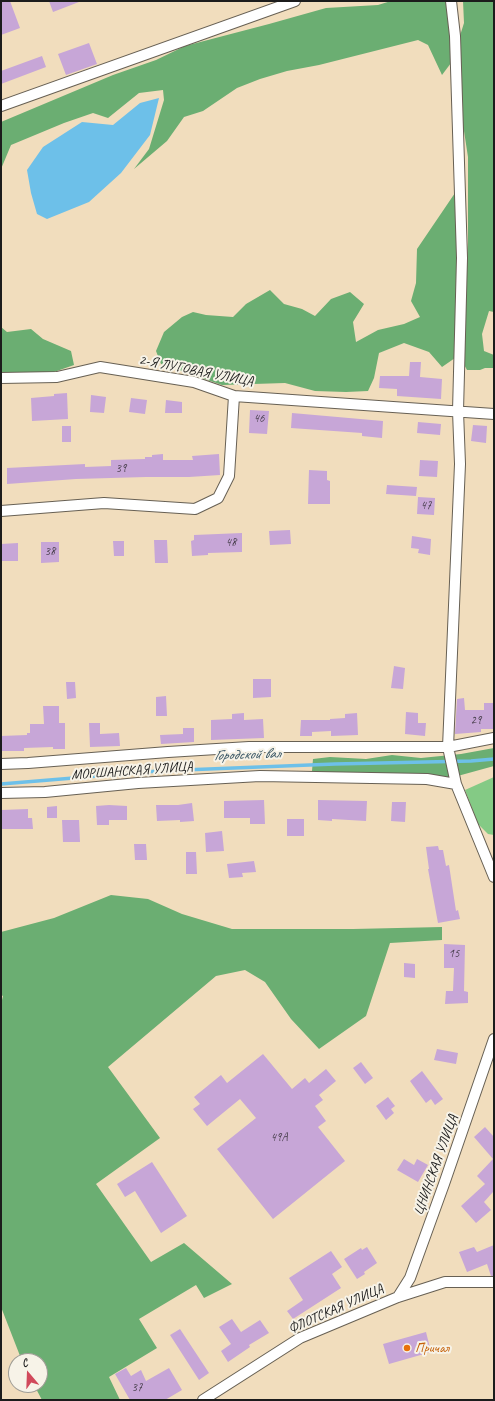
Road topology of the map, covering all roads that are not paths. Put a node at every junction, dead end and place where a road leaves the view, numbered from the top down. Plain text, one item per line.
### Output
1 (295, 1) edge
2 (451, 1) edge
3 (1, 106) edge
4 (1, 378) edge
5 (234, 396) junction
6 (458, 411) junction
7 (494, 414) edge
8 (1, 511) edge
9 (494, 738) edge
10 (449, 751) junction
11 (1, 764) edge
12 (456, 784) junction
13 (1, 793) edge
14 (494, 877) edge
15 (494, 1039) edge
16 (494, 1282) edge
17 (398, 1297) junction
18 (203, 1400) edge

1 - 3 street
2 - 6 street
4 - 5 street, 2-Я ЛУГОВАЯ УЛИЦА
5 - 6 street, 2-Я ЛУГОВАЯ УЛИЦА
5 - 8 street
6 - 7 street, 2-Я ЛУГОВАЯ УЛИЦА
6 - 10 street
9 - 10 street, МОРШАНСКАЯ УЛИЦА
10 - 11 street, МОРШАНСКАЯ УЛИЦА
10 - 12 street
12 - 13 street, МОРШАНСКАЯ УЛИЦА
12 - 14 street
15 - 17 street, ЦНИНСКАЯ УЛИЦА
16 - 17 street, ФЛОТСКАЯ УЛИЦА
17 - 18 street, ФЛОТСКАЯ УЛИЦА

